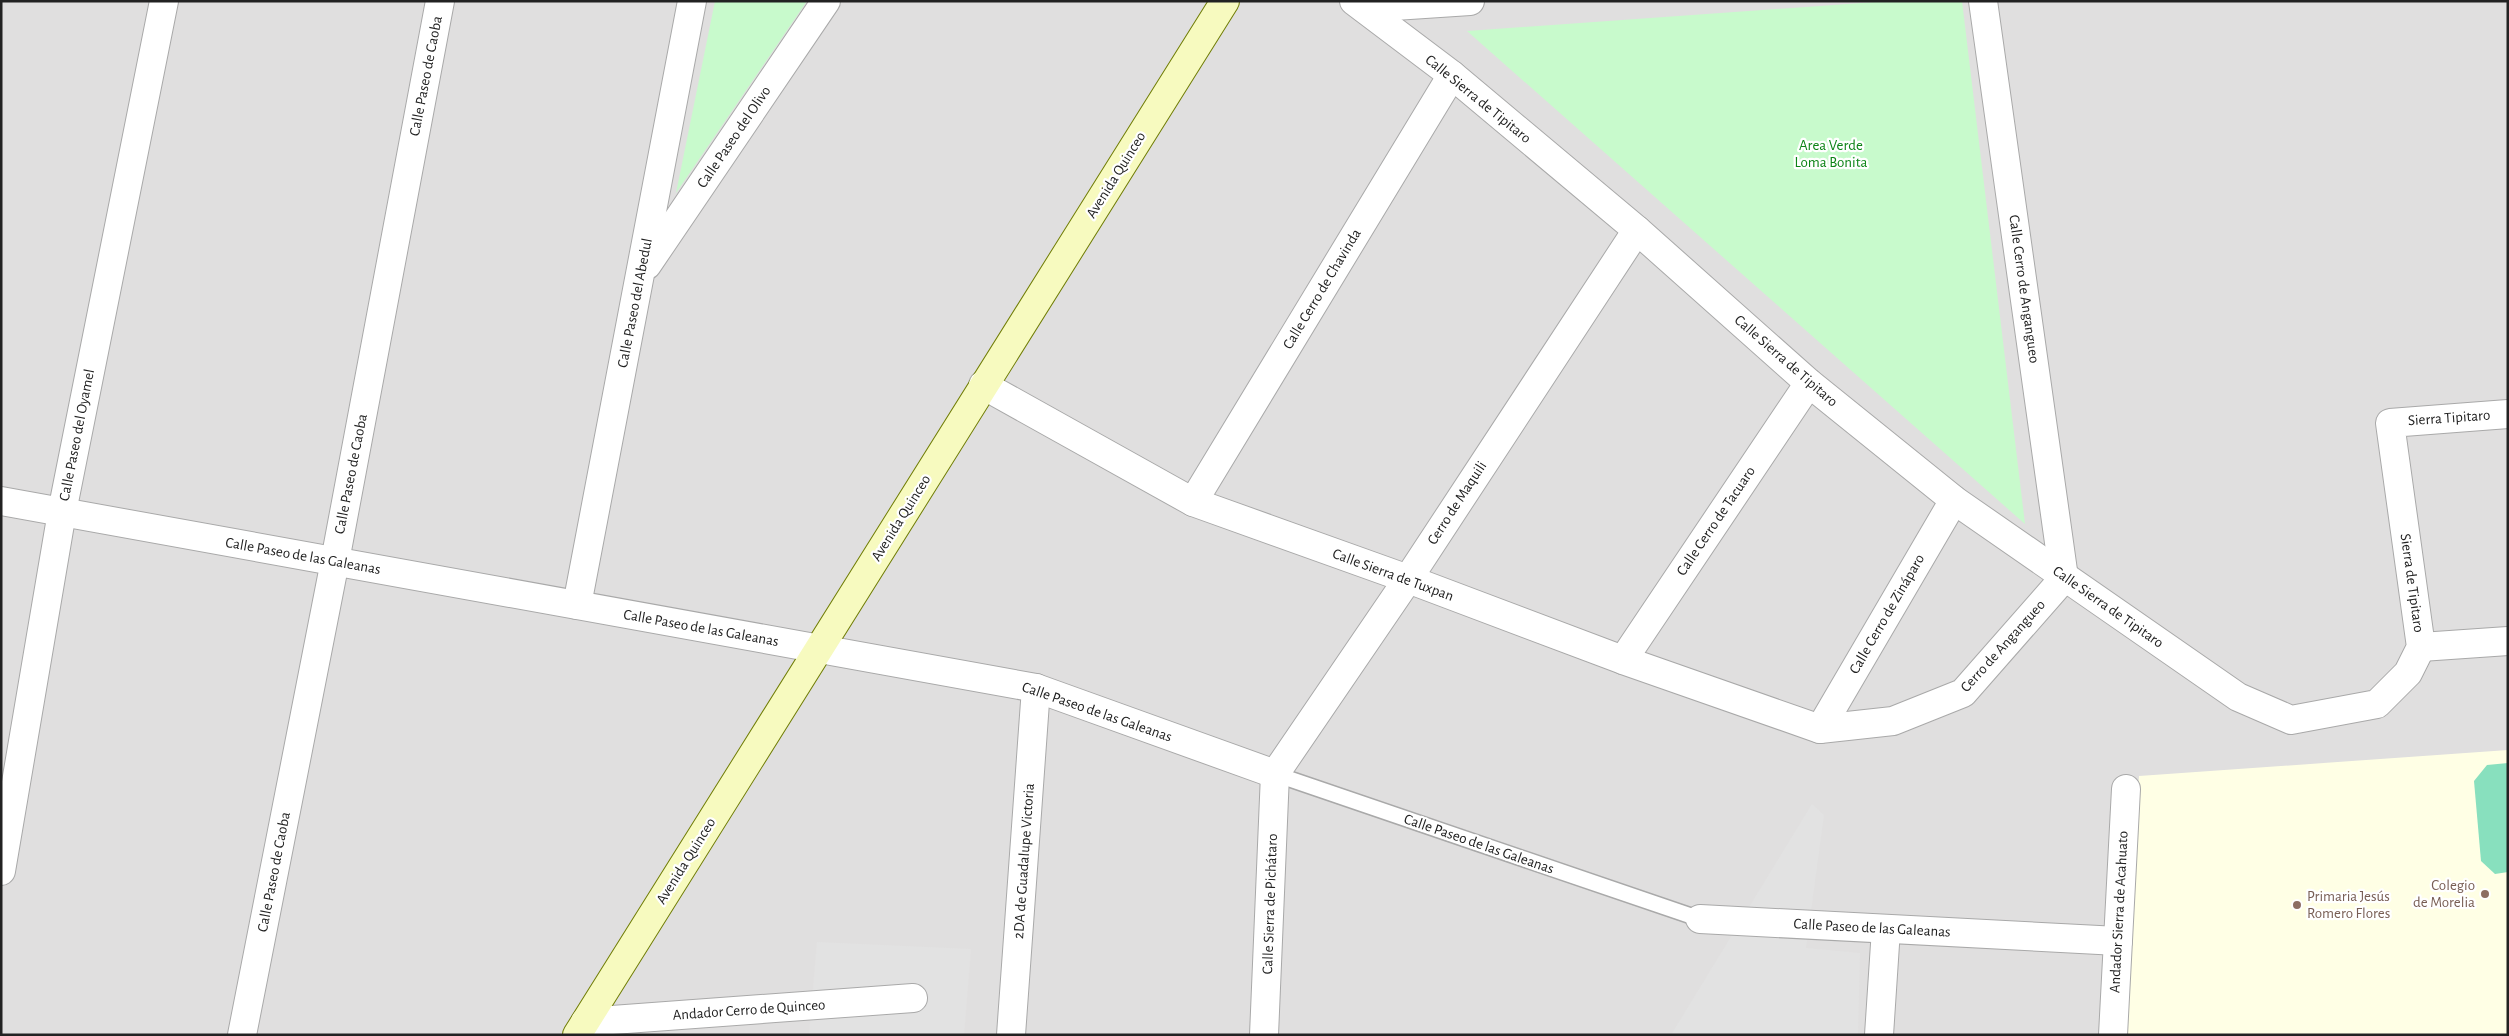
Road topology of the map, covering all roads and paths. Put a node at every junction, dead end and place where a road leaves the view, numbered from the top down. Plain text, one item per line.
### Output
1 (164, 1) edge
2 (440, 1) edge
3 (692, 1) edge
4 (826, 1) edge
5 (1225, 1) edge
6 (1470, 1) edge
7 (1983, 1) edge
8 (1359, 4) edge
9 (1452, 76) junction
10 (1636, 230) junction
11 (642, 274) junction
12 (1809, 383) junction
13 (984, 385) junction
14 (2508, 414) edge
15 (2390, 423) joint
16 (1954, 500) junction
17 (1, 501) edge
18 (1192, 502) junction
19 (62, 512) junction
20 (335, 561) junction
21 (2064, 578) junction
22 (1408, 579) junction
23 (577, 605) junction
24 (2508, 641) edge
25 (2421, 646) junction
26 (819, 649) junction
27 (1623, 660) junction
28 (1036, 688) junction
29 (2238, 697) joint
30 (1820, 729) junction
31 (1275, 774) junction
32 (2126, 789) dead end
33 (1, 871) edge
34 (1700, 919) joint
35 (1886, 929) junction
36 (2118, 941) junction
37 (913, 998) dead end
38 (581, 1028) edge
39 (242, 1035) edge
40 (1011, 1035) edge
41 (1264, 1035) edge
42 (1879, 1035) edge
43 (2113, 1035) edge

1 - 19 street, Calle Paseo del Oyamel
2 - 20 street, Calle Paseo de Caoba
3 - 11 street, Calle Paseo del Abedul
4 - 11 street, Calle Paseo del Olivo
5 - 13 street, Avenida Quinceo
6 - 8 street
7 - 21 street, Calle Cerro de Angangueo
8 - 9 street, Calle Sierra de Tipitaro
9 - 10 street, Calle Sierra de Tipitaro
9 - 18 street, Calle Cerro de Chavinda
10 - 12 street, Calle Sierra de Tipitaro
10 - 22 street, Cerro de Maquili
11 - 23 street, Calle Paseo del Abedul
12 - 16 street, Calle Sierra de Tipitaro
12 - 27 street, Calle Cerro de Tacuaro
13 - 18 street, Calle Sierra de Tuxpan
13 - 26 street, Avenida Quinceo
14 - 15 street, Sierra Tipitaro
15 - 25 street, Sierra de Tipitaro
16 - 21 street, Calle Sierra de Tipitaro
16 - 30 street, Calle Cerro de Zináparo
17 - 19 street, Calle Paseo de las Galeanas
18 - 22 street, Calle Sierra de Tuxpan
19 - 20 street, Calle Paseo de las Galeanas
19 - 33 street, Calle Paseo del Oyamel
20 - 23 street, Calle Paseo de las Galeanas
20 - 39 street, Calle Paseo de Caoba
21 - 29 street, Calle Sierra de Tipitaro
21 - 30 street, Cerro de Angangueo
22 - 27 street, Calle Sierra de Tuxpan
22 - 31 street, Cerro de Maquili
23 - 26 street, Calle Paseo de las Galeanas
24 - 25 street
25 - 29 street, Sierra de Tipitaro
26 - 28 street, Calle Paseo de las Galeanas
26 - 38 street, Avenida Quinceo
27 - 30 street, Calle Sierra de Tuxpan
28 - 31 street, Calle Paseo de las Galeanas
28 - 40 street, 2DA de Guadalupe Victoria
31 - 34 lane, Calle Paseo de las Galeanas
31 - 41 street, Calle Sierra de Pichátaro
32 - 36 street, Andador Sierra de Acahuato
34 - 35 street, Calle Paseo de las Galeanas
35 - 36 street, Calle Paseo de las Galeanas
35 - 42 street
36 - 43 street, Andador Sierra de Acahuato
37 - 38 street, Andador Cerro de Quinceo

